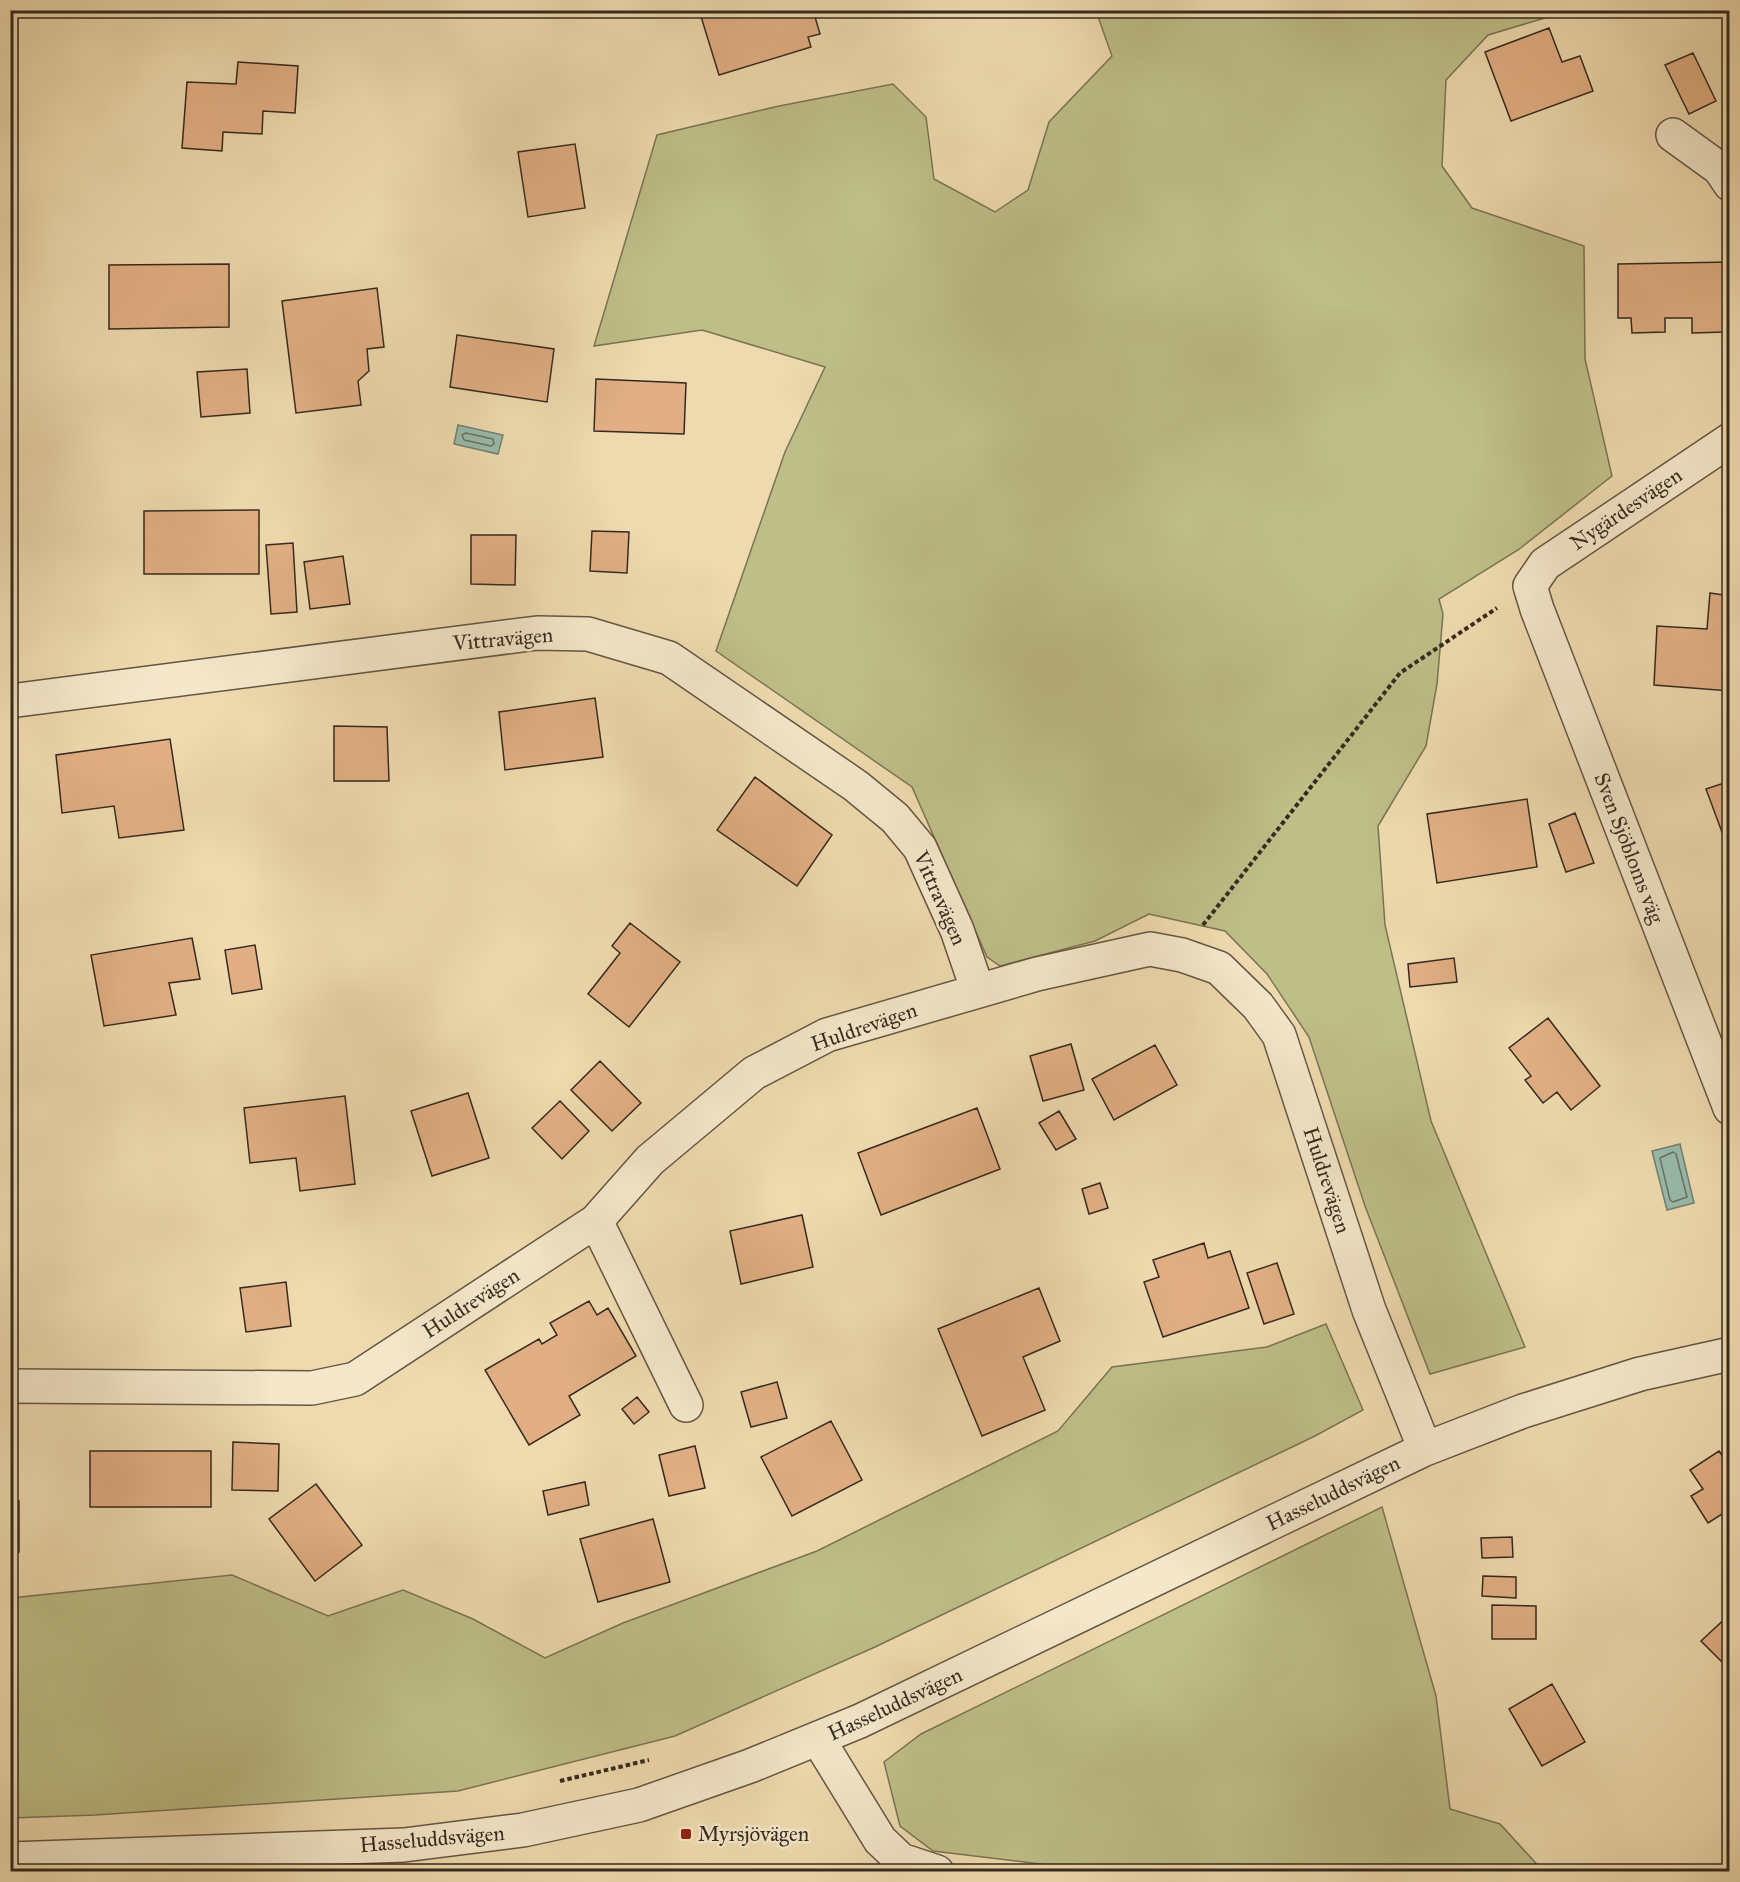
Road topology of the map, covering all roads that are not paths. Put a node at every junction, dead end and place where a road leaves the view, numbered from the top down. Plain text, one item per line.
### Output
1 (1673, 135) dead end
2 (1730, 184) edge
3 (1730, 440) edge
4 (1530, 586) joint
5 (10, 702) edge
6 (978, 991) junction
7 (1730, 1108) edge
8 (596, 1221) junction
9 (1730, 1354) edge
10 (10, 1386) edge
11 (686, 1405) dead end
12 (1425, 1449) junction
13 (818, 1739) junction
14 (10, 1859) edge
15 (937, 1872) edge

1 - 2 street
3 - 4 street, Nygärdesvägen
4 - 7 street, Sven Sjöbloms väg
5 - 6 street, Vittravägen
6 - 8 street, Huldrevägen
6 - 12 street, Huldrevägen
8 - 10 street, Huldrevägen
8 - 11 street
9 - 12 street, Hasseluddsvägen
12 - 13 street, Hasseluddsvägen
13 - 14 street, Hasseluddsvägen
13 - 15 street

